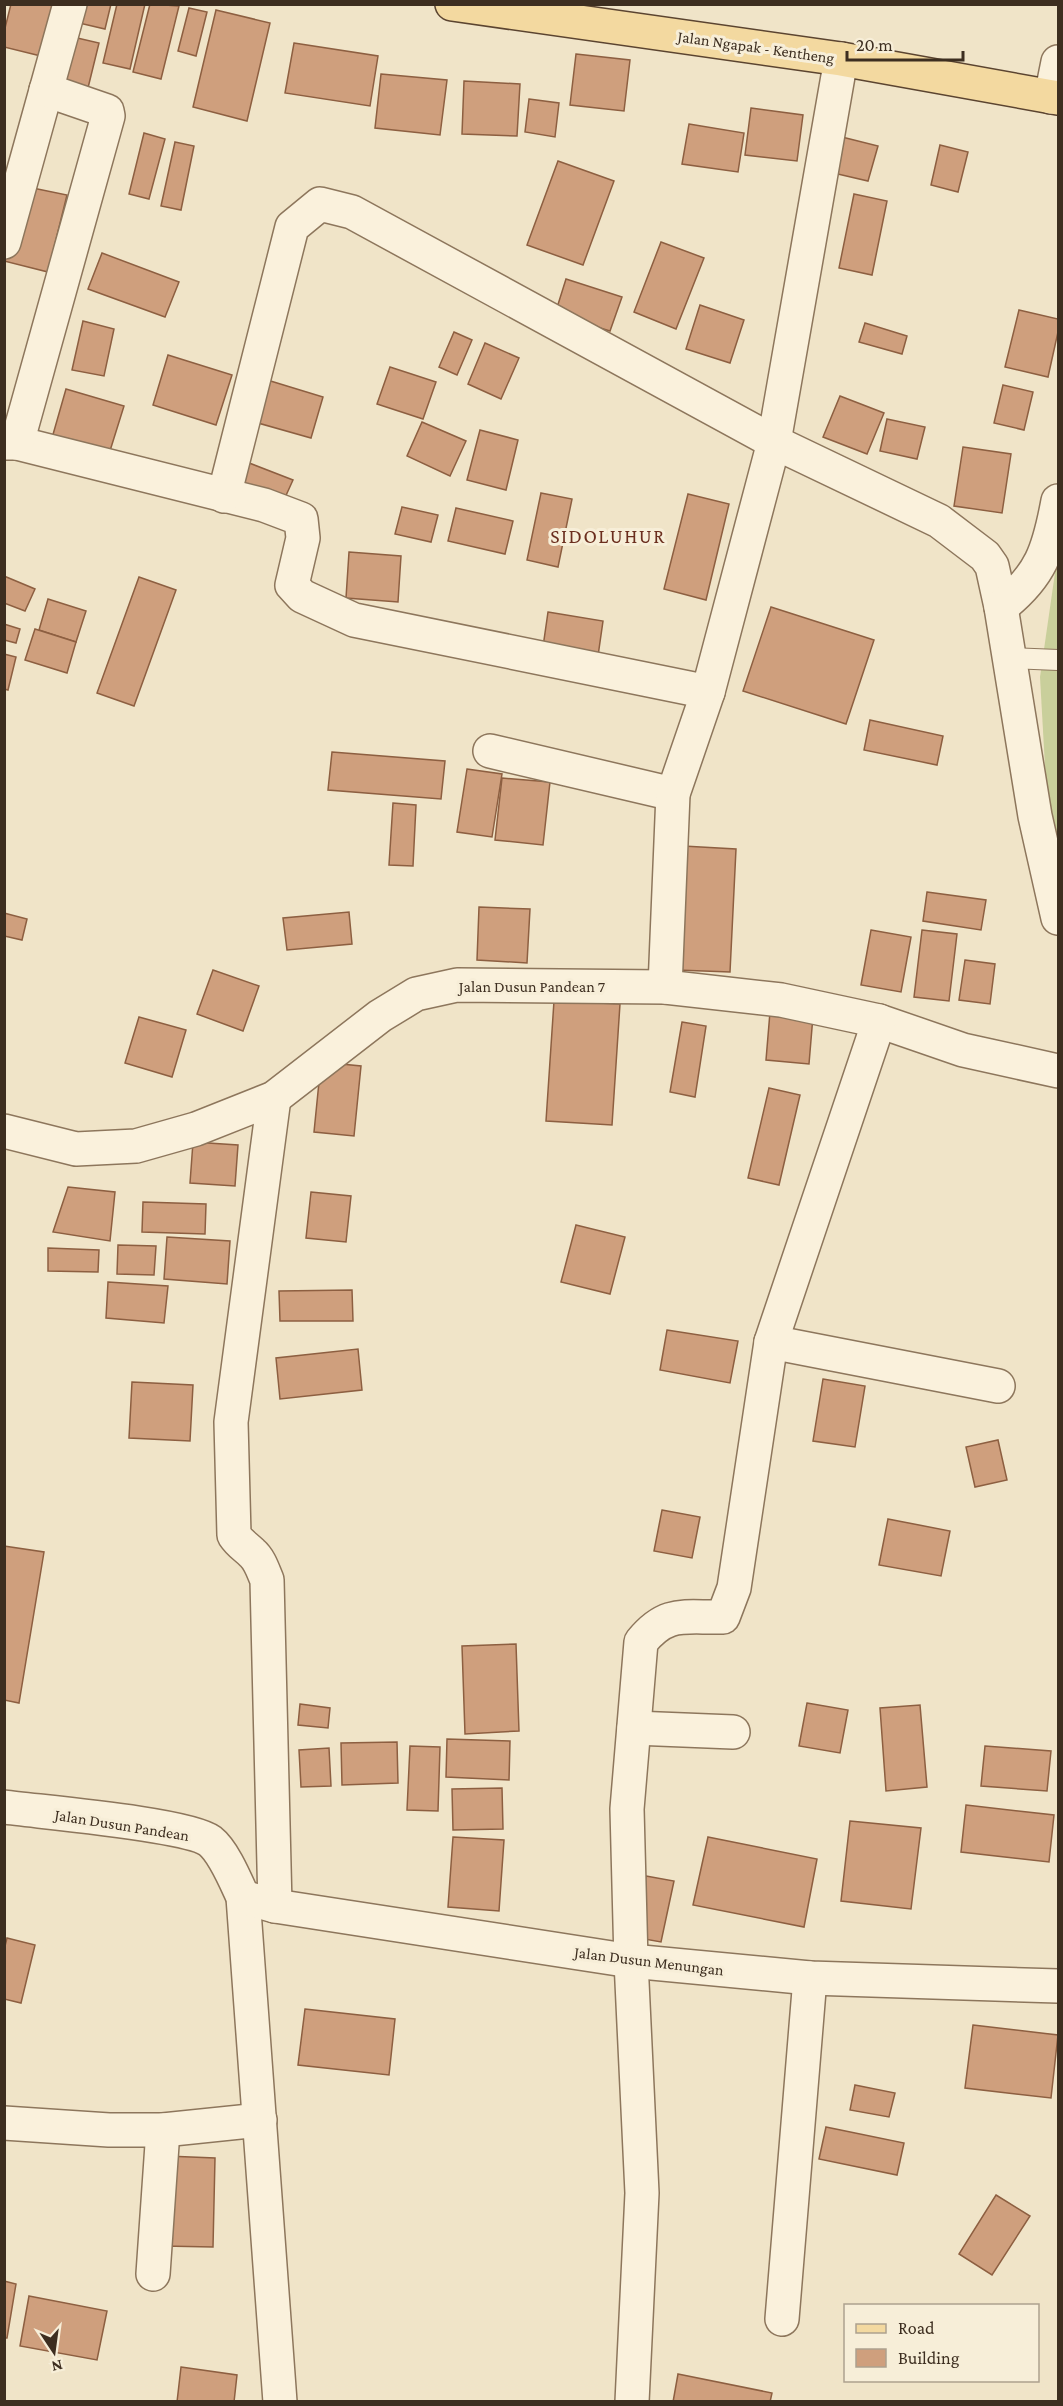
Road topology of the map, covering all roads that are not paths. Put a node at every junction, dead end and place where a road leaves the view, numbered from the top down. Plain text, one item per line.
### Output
1 (70, 4) edge
2 (452, 4) edge
3 (841, 59) junction
4 (1059, 62) edge
5 (46, 90) junction
6 (1055, 97) edge
7 (4, 242) edge
8 (774, 442) junction
9 (11, 443) edge
10 (224, 496) junction
11 (1059, 501) edge
12 (1001, 607) junction
13 (1008, 658) junction
14 (1059, 660) edge
15 (708, 692) junction
16 (490, 751) dead end
17 (673, 794) junction
18 (1059, 918) edge
19 (665, 987) junction
20 (879, 1021) junction
21 (1059, 1071) edge
22 (274, 1098) junction
23 (4, 1131) edge
24 (771, 1342) junction
25 (998, 1386) dead end
26 (634, 1728) junction
27 (733, 1732) dead end
28 (4, 1808) edge
29 (243, 1897) junction
30 (275, 1906) junction
31 (631, 1961) junction
32 (810, 1978) junction
33 (1059, 1986) edge
34 (260, 2120) junction
35 (4, 2123) edge
36 (163, 2130) junction
37 (153, 2274) dead end
38 (782, 2319) dead end
39 (280, 2402) edge
40 (632, 2402) edge

1 - 5 street
2 - 3 main road, Jalan Ngapak - Kentheng
3 - 6 main road, Jalan Ngapak - Kentheng
3 - 8 street
4 - 6 street
5 - 7 street
5 - 9 street
8 - 10 street
8 - 12 street
8 - 15 street
9 - 10 street
10 - 15 street
11 - 12 street
12 - 13 street
13 - 14 lane
13 - 18 street
15 - 17 street
16 - 17 street
17 - 19 street
19 - 20 street, Jalan Dusun Pandean 7
19 - 22 street, Jalan Dusun Pandean 7
20 - 21 street, Jalan Dusun Pandean 7
20 - 24 street
22 - 23 street, Jalan Dusun Pandean 7
22 - 30 street
24 - 25 street
24 - 26 street
26 - 27 street
26 - 31 street
28 - 29 street, Jalan Dusun Pandean
29 - 30 street, Jalan Dusun Menungan
29 - 34 street, Jalan Dusun Pandean
30 - 31 street, Jalan Dusun Menungan
31 - 32 street, Jalan Dusun Menungan
31 - 40 street
32 - 33 street, Jalan Dusun Menungan
32 - 38 street
34 - 36 street
34 - 39 street, Jalan Dusun Pandean
35 - 36 street
36 - 37 street

